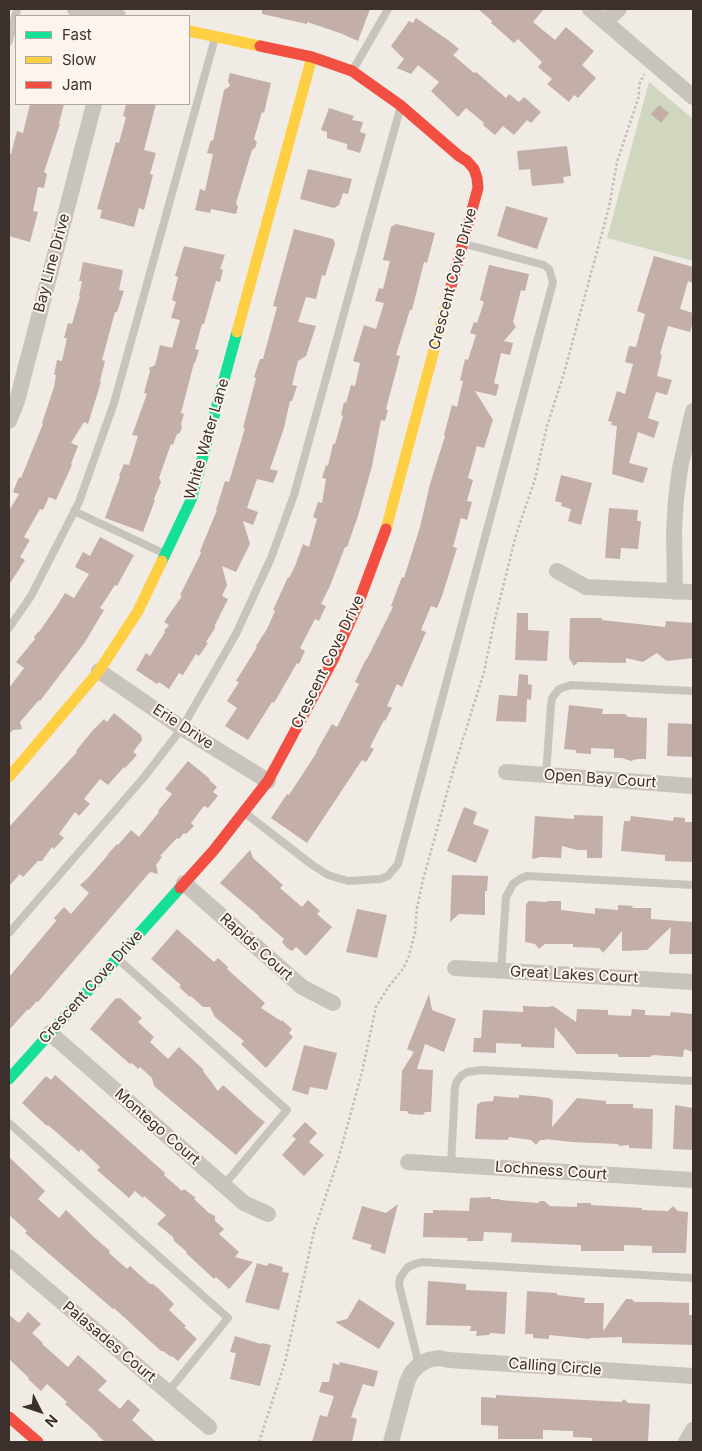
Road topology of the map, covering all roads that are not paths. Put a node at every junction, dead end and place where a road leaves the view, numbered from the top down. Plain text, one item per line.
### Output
1 (74, 9) edge
2 (388, 9) edge
3 (590, 9) edge
4 (619, 9) edge
5 (111, 15) edge
6 (15, 17) edge
7 (605, 22) junction
8 (190, 31) edge
9 (216, 36) junction
10 (9, 41) edge
11 (312, 57) junction
12 (352, 71) junction
13 (693, 97) edge
14 (94, 105) edge
15 (400, 106) junction
16 (463, 243) junction
17 (693, 411) edge
18 (9, 421) edge
19 (74, 511) junction
20 (165, 554) junction
21 (558, 571) dead end
22 (675, 592) junction
23 (693, 592) edge
24 (9, 628) edge
25 (99, 671) junction
26 (693, 691) edge
27 (182, 728) junction
28 (506, 772) dead end
29 (546, 775) junction
30 (9, 777) edge
31 (268, 781) junction
32 (693, 786) edge
33 (244, 812) junction
34 (184, 883) junction
35 (693, 885) edge
36 (9, 933) edge
37 (117, 959) junction
38 (455, 968) dead end
39 (501, 971) junction
40 (693, 982) edge
41 (332, 1003) dead end
42 (50, 1033) junction
43 (9, 1080) edge
44 (693, 1081) edge
45 (9, 1124) edge
46 (408, 1162) dead end
47 (451, 1165) junction
48 (693, 1180) edge
49 (224, 1185) junction
50 (268, 1214) dead end
51 (9, 1257) edge
52 (693, 1278) edge
53 (419, 1365) junction
54 (693, 1376) edge
55 (168, 1392) junction
56 (9, 1417) edge
57 (208, 1427) dead end
58 (693, 1430) edge
59 (38, 1442) edge
60 (391, 1442) edge
61 (686, 1442) edge

1 - 5 street
2 - 12 lane
3 - 7 street
4 - 7 street
6 - 10 lane
7 - 13 street
8 - 9 street
9 - 11 street
9 - 19 lane
11 - 12 street
11 - 20 street, White Water Lane
12 - 15 street
14 - 18 street, Bay Line Drive
15 - 16 street, Crescent Cove Drive
15 - 27 lane
16 - 31 street, Crescent Cove Drive
16 - 33 lane
17 - 22 street
19 - 20 lane
19 - 24 lane
20 - 25 street, White Water Lane
21 - 22 street
22 - 23 street
25 - 27 street, Erie Drive
25 - 30 street, White Water Lane
26 - 29 lane
27 - 31 street, Erie Drive
27 - 36 lane
28 - 29 street, Open Bay Court
29 - 32 street, Open Bay Court
31 - 33 street, Crescent Cove Drive
33 - 34 street, Crescent Cove Drive
34 - 37 street, Crescent Cove Drive
34 - 41 street, Rapids Court
35 - 39 lane
37 - 42 street, Crescent Cove Drive
37 - 49 lane
38 - 39 street, Great Lakes Court
39 - 40 street, Great Lakes Court
42 - 43 street, Crescent Cove Drive
42 - 49 street, Montego Court
44 - 47 lane
45 - 55 lane
46 - 47 street, Lochness Court
47 - 48 street, Lochness Court
49 - 50 street, Montego Court
51 - 55 street, Palasades Court
52 - 53 lane
53 - 54 street, Calling Circle
53 - 60 street
55 - 57 street, Palasades Court
56 - 59 street
58 - 61 street

